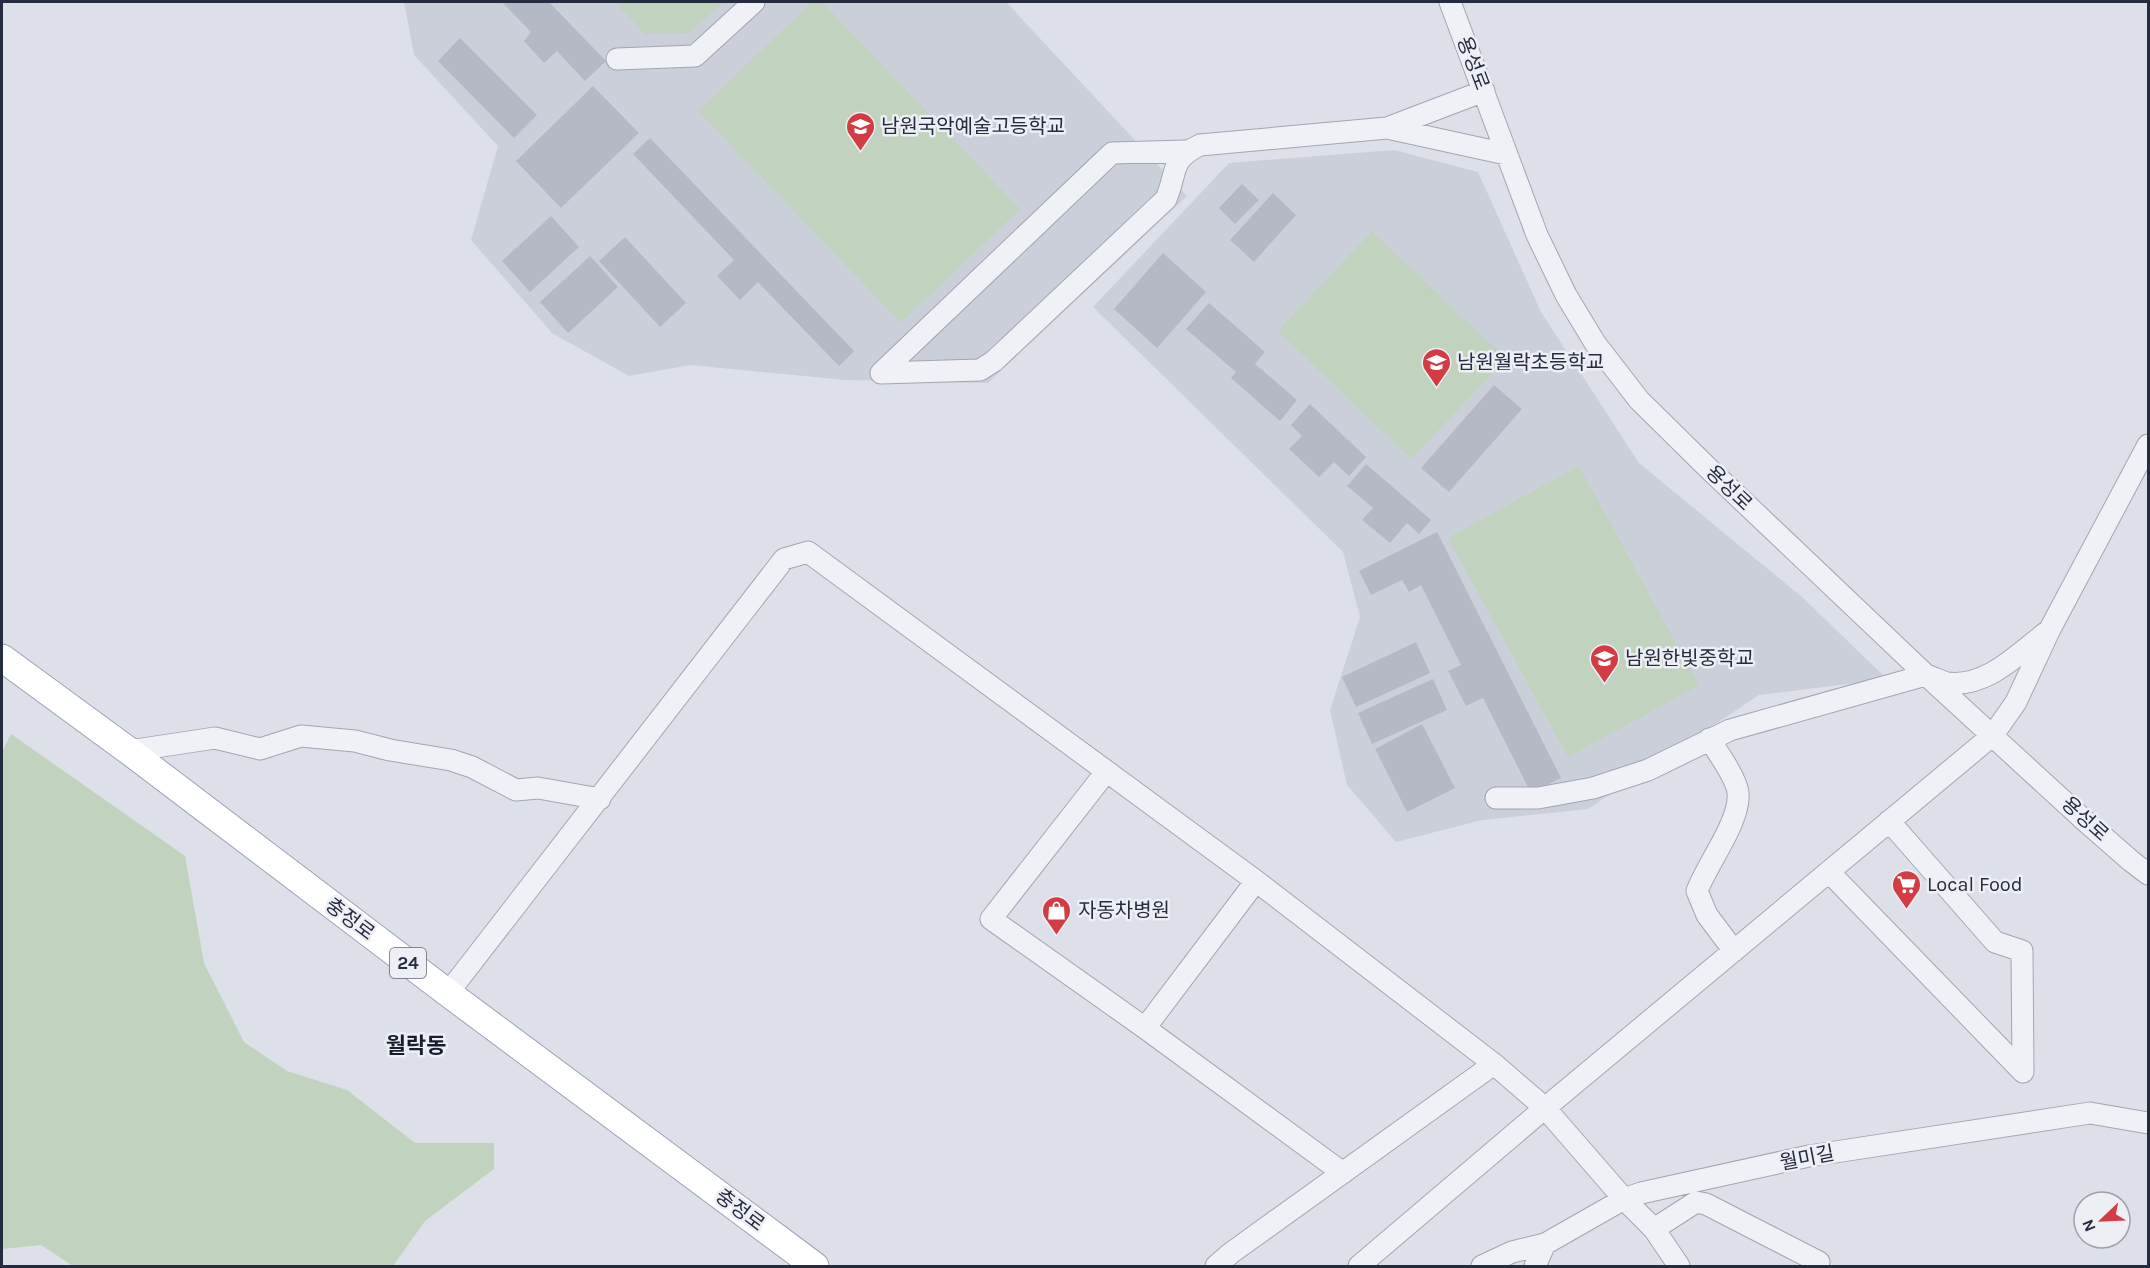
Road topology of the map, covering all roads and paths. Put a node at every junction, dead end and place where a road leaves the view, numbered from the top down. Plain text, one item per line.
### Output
1 (754, 2) edge
2 (1449, 2) edge
3 (617, 59) dead end
4 (1484, 91) junction
5 (1387, 128) junction
6 (1186, 151) junction
7 (1506, 154) junction
8 (2148, 445) edge
9 (2050, 629) junction
10 (2, 658) edge
11 (1926, 675) junction
12 (1993, 735) junction
13 (1709, 739) junction
14 (129, 752) junction
15 (1106, 772) junction
16 (1496, 798) dead end
17 (600, 800) junction
18 (1890, 821) junction
19 (1829, 872) junction
20 (2148, 874) edge
21 (1256, 881) junction
22 (1734, 951) junction
23 (448, 993) junction
24 (1145, 1028) junction
25 (1494, 1064) junction
26 (1545, 1108) junction
27 (2148, 1123) edge
28 (1343, 1173) junction
29 (1624, 1199) junction
30 (1654, 1229) junction
31 (1545, 1244) junction
32 (1230, 1262) edge
33 (1819, 1262) dead end
34 (815, 1266) edge
35 (1359, 1266) edge
36 (1482, 1266) edge
37 (1534, 1266) edge
38 (1679, 1266) edge

1 - 3 street
2 - 4 street, 용성로
4 - 5 street
4 - 7 street, 용성로
5 - 6 street
5 - 7 street
6 - 6 street
7 - 11 street, 용성로
8 - 9 street
9 - 11 street
9 - 12 street
10 - 14 main road, 충정로 / 24
11 - 12 street, 용성로
11 - 13 street
12 - 18 street
12 - 20 street, 용성로
13 - 16 street
13 - 22 street
14 - 17 street
14 - 23 main road, 충정로 / 24
15 - 17 street
15 - 21 street
15 - 24 street
17 - 23 street
18 - 19 street
18 - 19 street
19 - 22 street
21 - 24 street
21 - 25 street
22 - 26 street
23 - 34 main road, 충정로 / 24
24 - 28 street
25 - 26 street
25 - 28 street
26 - 29 street
26 - 35 street
27 - 29 street, 월미길
28 - 32 street
29 - 30 street
29 - 31 street, 월미길
30 - 33 street
30 - 38 street
31 - 36 street, 월미길
31 - 37 street

